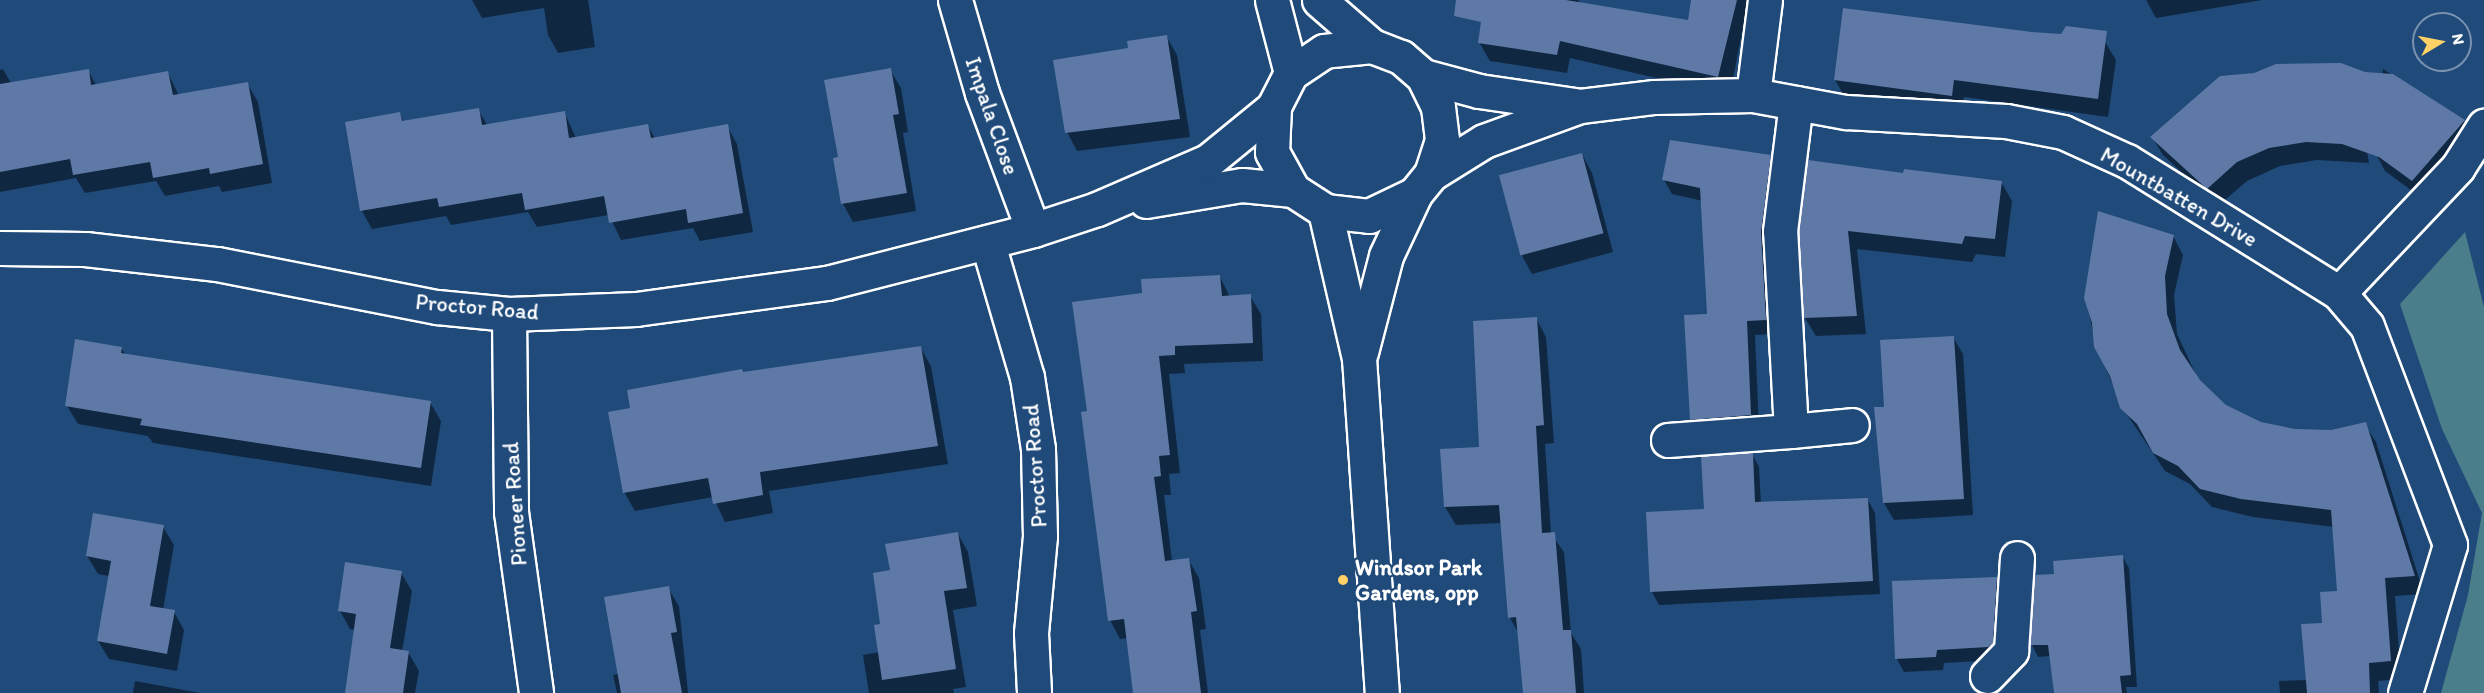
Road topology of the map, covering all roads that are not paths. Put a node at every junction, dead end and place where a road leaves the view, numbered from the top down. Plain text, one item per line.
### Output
1 (955, 0) edge
2 (1272, 0) edge
3 (1318, 0) edge
4 (1766, 0) edge
5 (1372, 46) junction
6 (1291, 74) junction
7 (1423, 76) junction
8 (1753, 95) junction
9 (1796, 103) junction
10 (1580, 106) junction
11 (1274, 107) junction
12 (2484, 126) edge
13 (1423, 184) junction
14 (1293, 190) junction
15 (1097, 209) junction
16 (1325, 211) junction
17 (1033, 230) junction
18 (988, 244) junction
19 (0, 248) edge
20 (2339, 293) junction
21 (508, 314) junction
22 (1359, 358) junction
23 (1852, 425) dead end
24 (1791, 430) junction
25 (1668, 441) dead end
26 (2017, 558) dead end
27 (1987, 676) dead end
28 (536, 693) edge
29 (1034, 693) edge
30 (1382, 693) edge
31 (2405, 693) edge

1 - 17 street, Impala Close
2 - 6 street
3 - 5 street
4 - 8 street
5 - 6 street
5 - 7 street
6 - 11 street
7 - 10 street, Mountbatten Drive
7 - 13 street
8 - 9 street, Mountbatten Drive
8 - 10 street, Mountbatten Drive
9 - 20 street, Mountbatten Drive
9 - 24 street
10 - 13 street, Mountbatten Drive
11 - 14 street
11 - 15 street, Proctor Road
12 - 20 street
13 - 16 street
13 - 22 street
14 - 15 street, Proctor Road
14 - 16 street
15 - 17 street, Proctor Road
16 - 22 street
17 - 18 street, Proctor Road
18 - 21 street, Proctor Road
18 - 29 street, Proctor Road
19 - 21 street, Proctor Road
20 - 31 street, Mountbatten Drive
21 - 28 street, Pioneer Road
22 - 30 street
23 - 24 street
24 - 25 street
26 - 27 street

